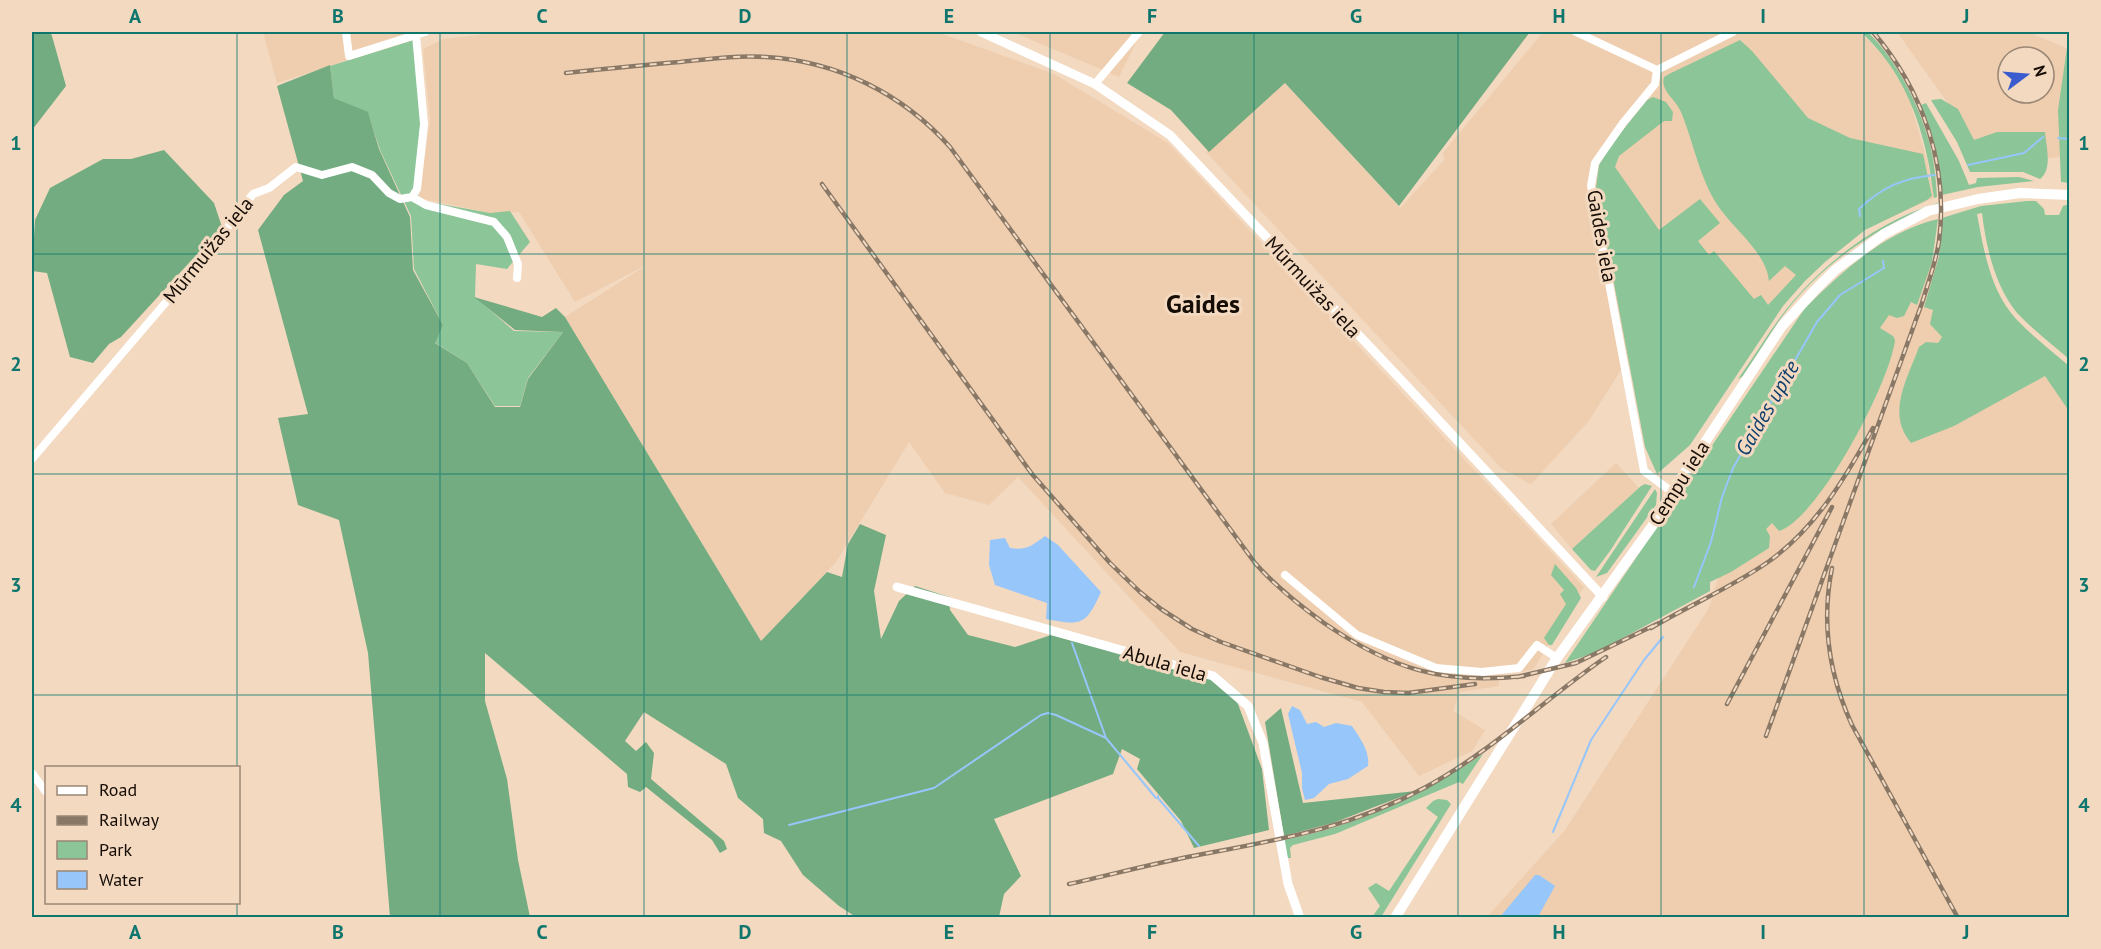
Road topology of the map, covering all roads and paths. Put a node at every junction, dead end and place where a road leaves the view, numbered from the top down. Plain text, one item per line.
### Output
1 (346, 32) edge
2 (981, 32) edge
3 (1138, 32) edge
4 (1576, 32) edge
5 (1732, 32) edge
6 (421, 33) edge
7 (1657, 69) junction
8 (1095, 84) junction
9 (2070, 195) edge
10 (412, 197) junction
11 (516, 279) dead end
12 (32, 459) edge
13 (1671, 492) junction
14 (1285, 574) dead end
15 (897, 587) dead end
16 (1603, 597) junction
17 (1557, 658) junction
18 (32, 773) edge
19 (45, 791) edge
20 (1300, 918) edge
21 (1395, 918) edge

1 - 6 street
2 - 8 street, Mūrmuižas iela
3 - 8 street
4 - 7 street
5 - 7 street
6 - 10 street
7 - 13 street, Gaides iela
8 - 16 street, Mūrmuižas iela
9 - 13 main road, Cempu iela
10 - 11 street
10 - 12 street, Mūrmuižas iela
13 - 16 main road, Cempu iela
14 - 17 street
15 - 20 street, Abula iela
16 - 17 main road, Cempu iela
17 - 21 main road, Cempu iela
18 - 19 street

